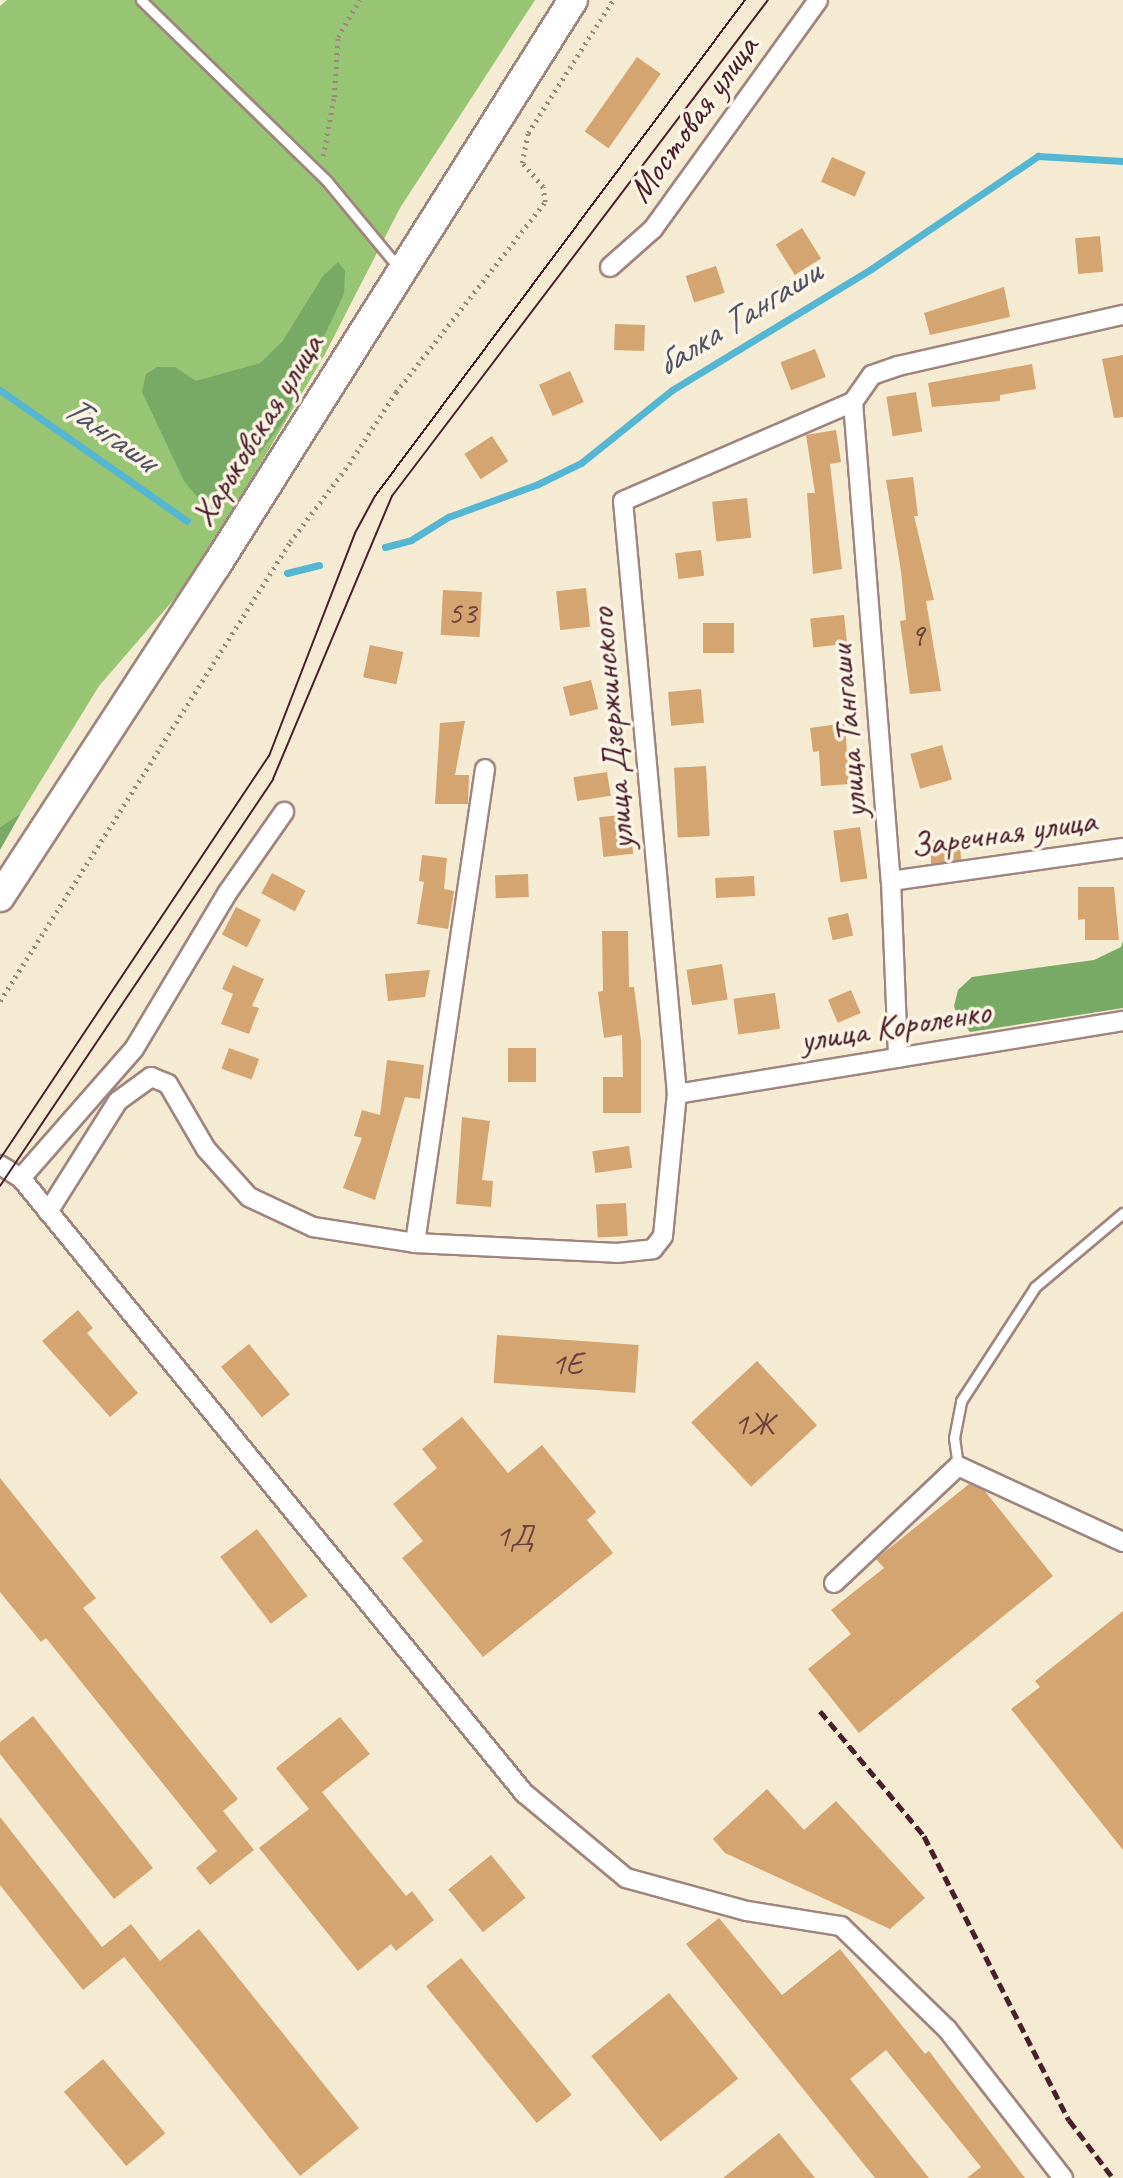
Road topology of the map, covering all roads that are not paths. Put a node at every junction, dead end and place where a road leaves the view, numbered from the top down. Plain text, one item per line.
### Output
1 (141, 0) edge
2 (573, 0) edge
3 (818, 0) edge
4 (610, 267) dead end
5 (400, 270) junction
6 (1123, 315) edge
7 (853, 402) junction
8 (485, 769) dead end
9 (284, 812) dead end
10 (1123, 848) edge
11 (891, 881) junction
12 (0, 897) edge
13 (1123, 1021) edge
14 (898, 1058) junction
15 (677, 1094) junction
16 (0, 1165) edge
17 (22, 1178) junction
18 (48, 1212) junction
19 (1123, 1213) edge
20 (415, 1243) junction
21 (958, 1466) junction
22 (1123, 1542) edge
23 (834, 1583) dead end
24 (1063, 2178) edge

1 - 5 lane
2 - 5 main road, Харьковская улица
3 - 4 street, Мостовая улица
5 - 12 main road, Харьковская улица
6 - 7 street, улица Дзержинского
7 - 11 street, улица Тангаши
7 - 15 street, улица Дзержинского
8 - 20 street
9 - 17 street
10 - 11 street, Заречная улица
11 - 14 street, улица Тангаши
13 - 14 street, улица Короленко
14 - 15 street, улица Короленко
15 - 20 street, улица Дзержинского
16 - 17 street
17 - 18 street
18 - 20 street, улица Дзержинского
18 - 24 street
19 - 21 lane
21 - 22 street
21 - 23 street

